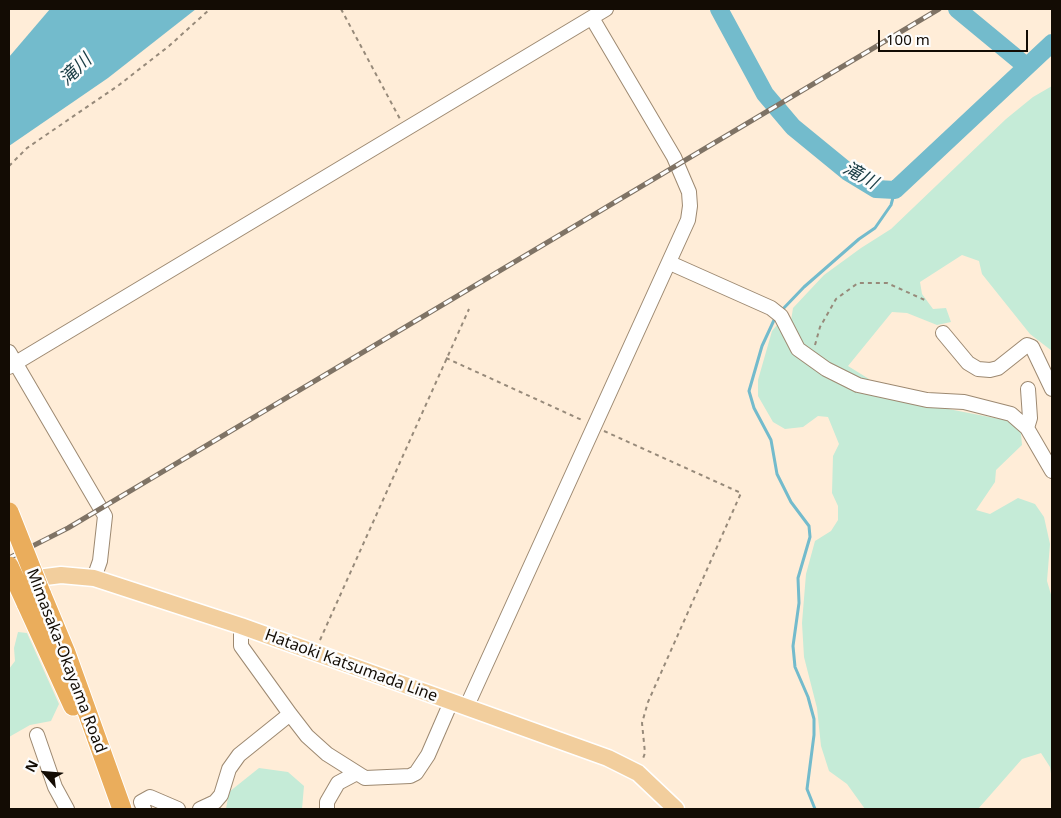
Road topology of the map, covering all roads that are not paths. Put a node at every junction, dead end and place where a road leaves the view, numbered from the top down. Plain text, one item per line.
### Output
1 (606, 9) edge
2 (592, 18) junction
3 (670, 263) junction
4 (943, 333) dead end
5 (11, 361) edge
6 (1028, 389) dead end
7 (1052, 389) edge
8 (1027, 428) junction
9 (1052, 471) edge
10 (9, 512) edge
11 (9, 566) edge
12 (94, 578) junction
13 (9, 583) edge
14 (33, 598) junction
15 (241, 626) junction
16 (459, 705) junction
17 (290, 714) junction
18 (37, 735) dead end
19 (355, 774) junction
20 (67, 809) edge
21 (121, 809) edge
22 (144, 809) edge
23 (178, 809) edge
24 (200, 809) edge
25 (328, 809) edge
26 (676, 809) edge

1 - 2 street
2 - 3 street
2 - 5 street
3 - 8 street
3 - 16 street
4 - 7 street
5 - 12 street
6 - 8 street
8 - 9 street
10 - 14 highway, Mimasaka-Okayama Road, bridge
11 - 14 highway, bridge
12 - 13 main road, Hataoki Katsumada Line
12 - 15 main road, Hataoki Katsumada Line
14 - 21 highway
15 - 16 main road, Hataoki Katsumada Line
15 - 17 street
16 - 19 street
16 - 26 main road, Hataoki Katsumada Line
17 - 19 street
17 - 24 street
18 - 20 street
19 - 25 street
22 - 23 street

